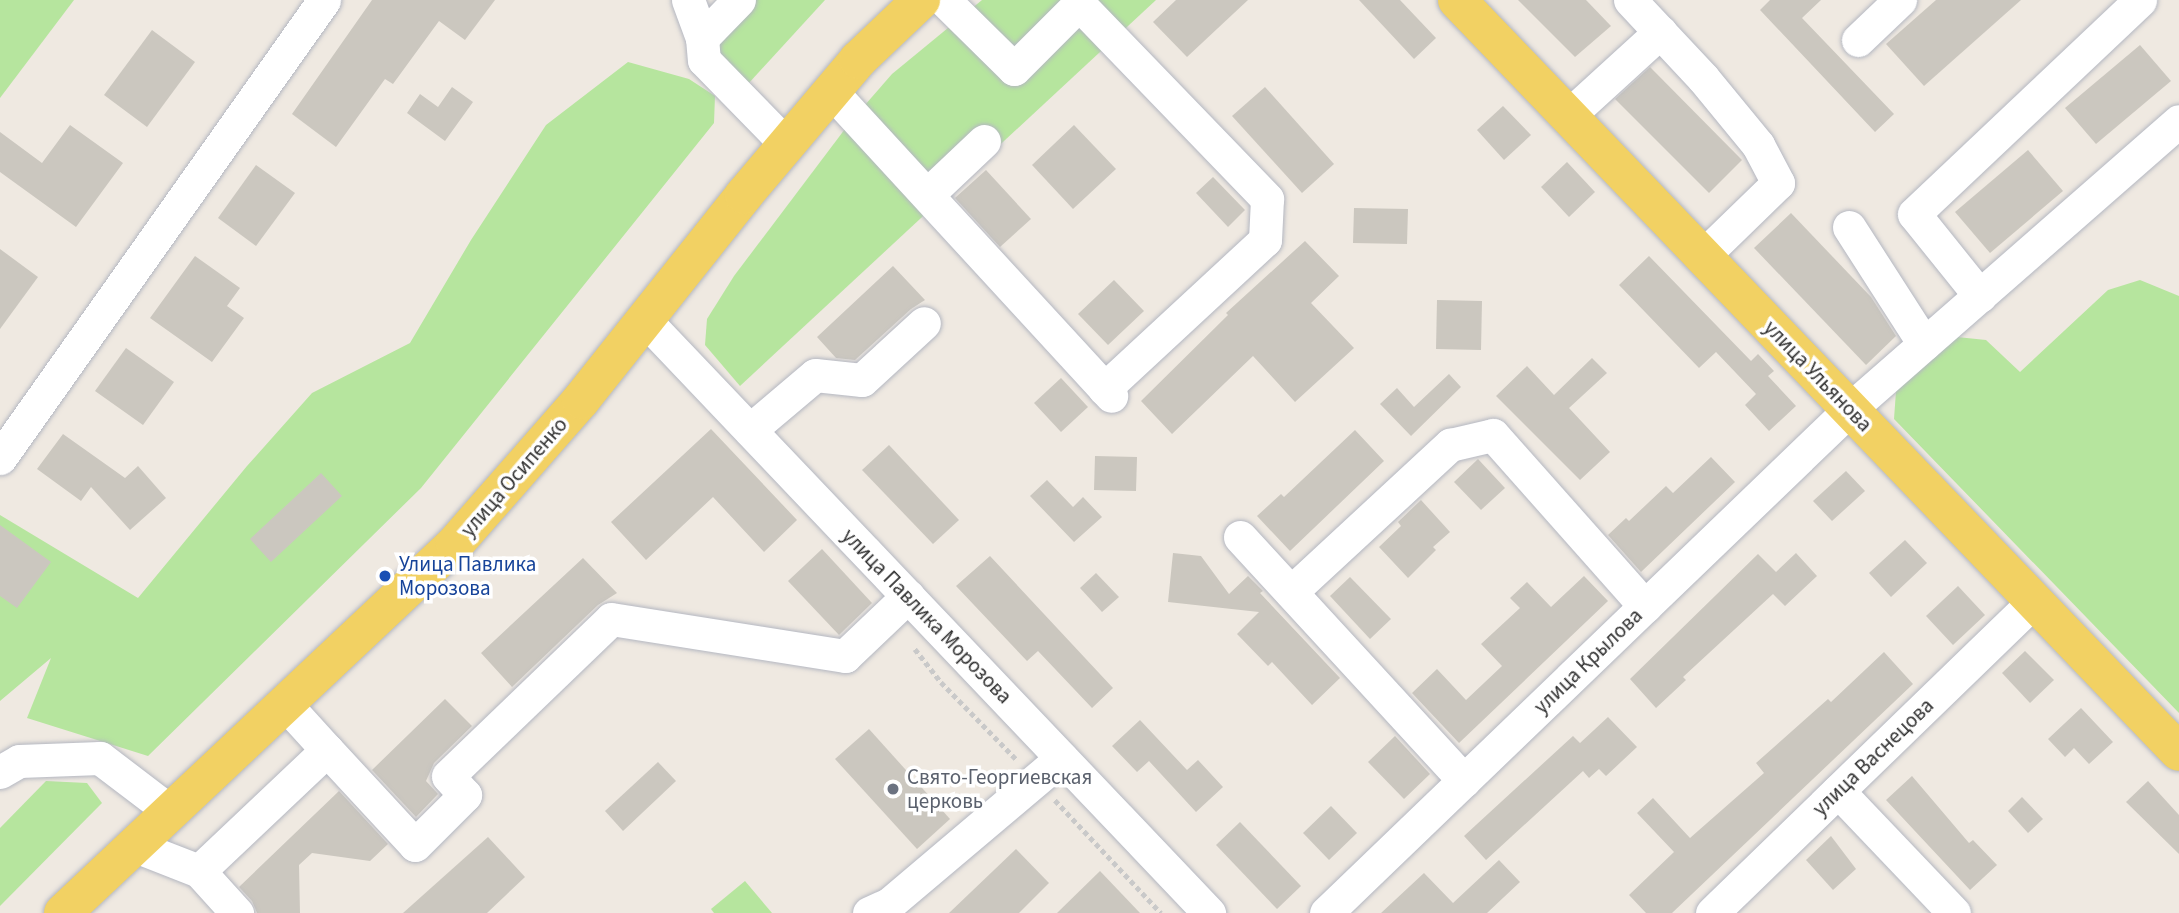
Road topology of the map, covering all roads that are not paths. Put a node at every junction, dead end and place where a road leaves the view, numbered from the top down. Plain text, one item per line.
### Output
1 (324, 0) edge
2 (688, 0) edge
3 (739, 0) edge
4 (921, 0) edge
5 (944, 0) edge
6 (1457, 0) edge
7 (1630, 0) edge
8 (1900, 0) edge
9 (2140, 0) edge
10 (1660, 32) junction
11 (702, 38) junction
12 (1858, 40) dead end
13 (831, 91) junction
14 (1568, 116) junction
15 (2179, 121) edge
16 (984, 141) dead end
17 (786, 144) junction
18 (928, 194) junction
19 (1849, 227) dead end
20 (1703, 256) junction
21 (1980, 296) junction
22 (644, 319) junction
23 (924, 323) dead end
24 (1924, 344) junction
25 (1850, 409) junction
26 (750, 430) junction
27 (0, 457) edge
28 (1240, 537) dead end
29 (1291, 593) junction
30 (908, 596) junction
31 (2034, 601) junction
32 (1645, 606) junction
33 (286, 705) junction
34 (327, 750) junction
35 (2179, 752) edge
36 (1062, 758) junction
37 (0, 772) edge
38 (1464, 781) junction
39 (1838, 791) junction
40 (171, 812) junction
41 (135, 846) junction
42 (199, 871) junction
43 (63, 913) edge
44 (237, 913) edge
45 (869, 913) edge
46 (1209, 913) edge
47 (1326, 913) edge
48 (1712, 913) edge
49 (1954, 913) edge

1 - 27 street
2 - 11 street
3 - 11 street
4 - 13 main road, улица Осипенко
5 - 18 street
6 - 14 main road, улица Ульянова
7 - 10 street
8 - 12 street
9 - 21 street
10 - 14 street
10 - 20 street
11 - 17 street
13 - 17 main road, улица Осипенко
13 - 18 street
14 - 20 main road, улица Ульянова
15 - 21 street, улица Крылова
16 - 18 street
17 - 22 main road, улица Осипенко
19 - 24 street
20 - 25 main road, улица Ульянова
21 - 24 street, улица Крылова
22 - 26 street, улица Павлика Морозова
22 - 33 main road, улица Осипенко
23 - 26 street
24 - 25 street, улица Крылова
25 - 31 main road, улица Ульянова
25 - 32 street, улица Крылова
26 - 30 street, улица Павлика Морозова
28 - 29 street
29 - 32 street
29 - 38 street
30 - 34 street
30 - 36 street, улица Павлика Морозова
31 - 35 main road, улица Ульянова
31 - 39 street, улица Васнецова
32 - 38 street, улица Крылова
33 - 34 street
33 - 40 main road, улица Осипенко
34 - 42 street
36 - 45 street
36 - 46 street, улица Павлика Морозова
37 - 40 street
38 - 47 street, улица Крылова
39 - 48 street, улица Васнецова
39 - 49 street
40 - 41 main road, улица Осипенко
41 - 42 street
41 - 43 main road, улица Осипенко
42 - 44 street

